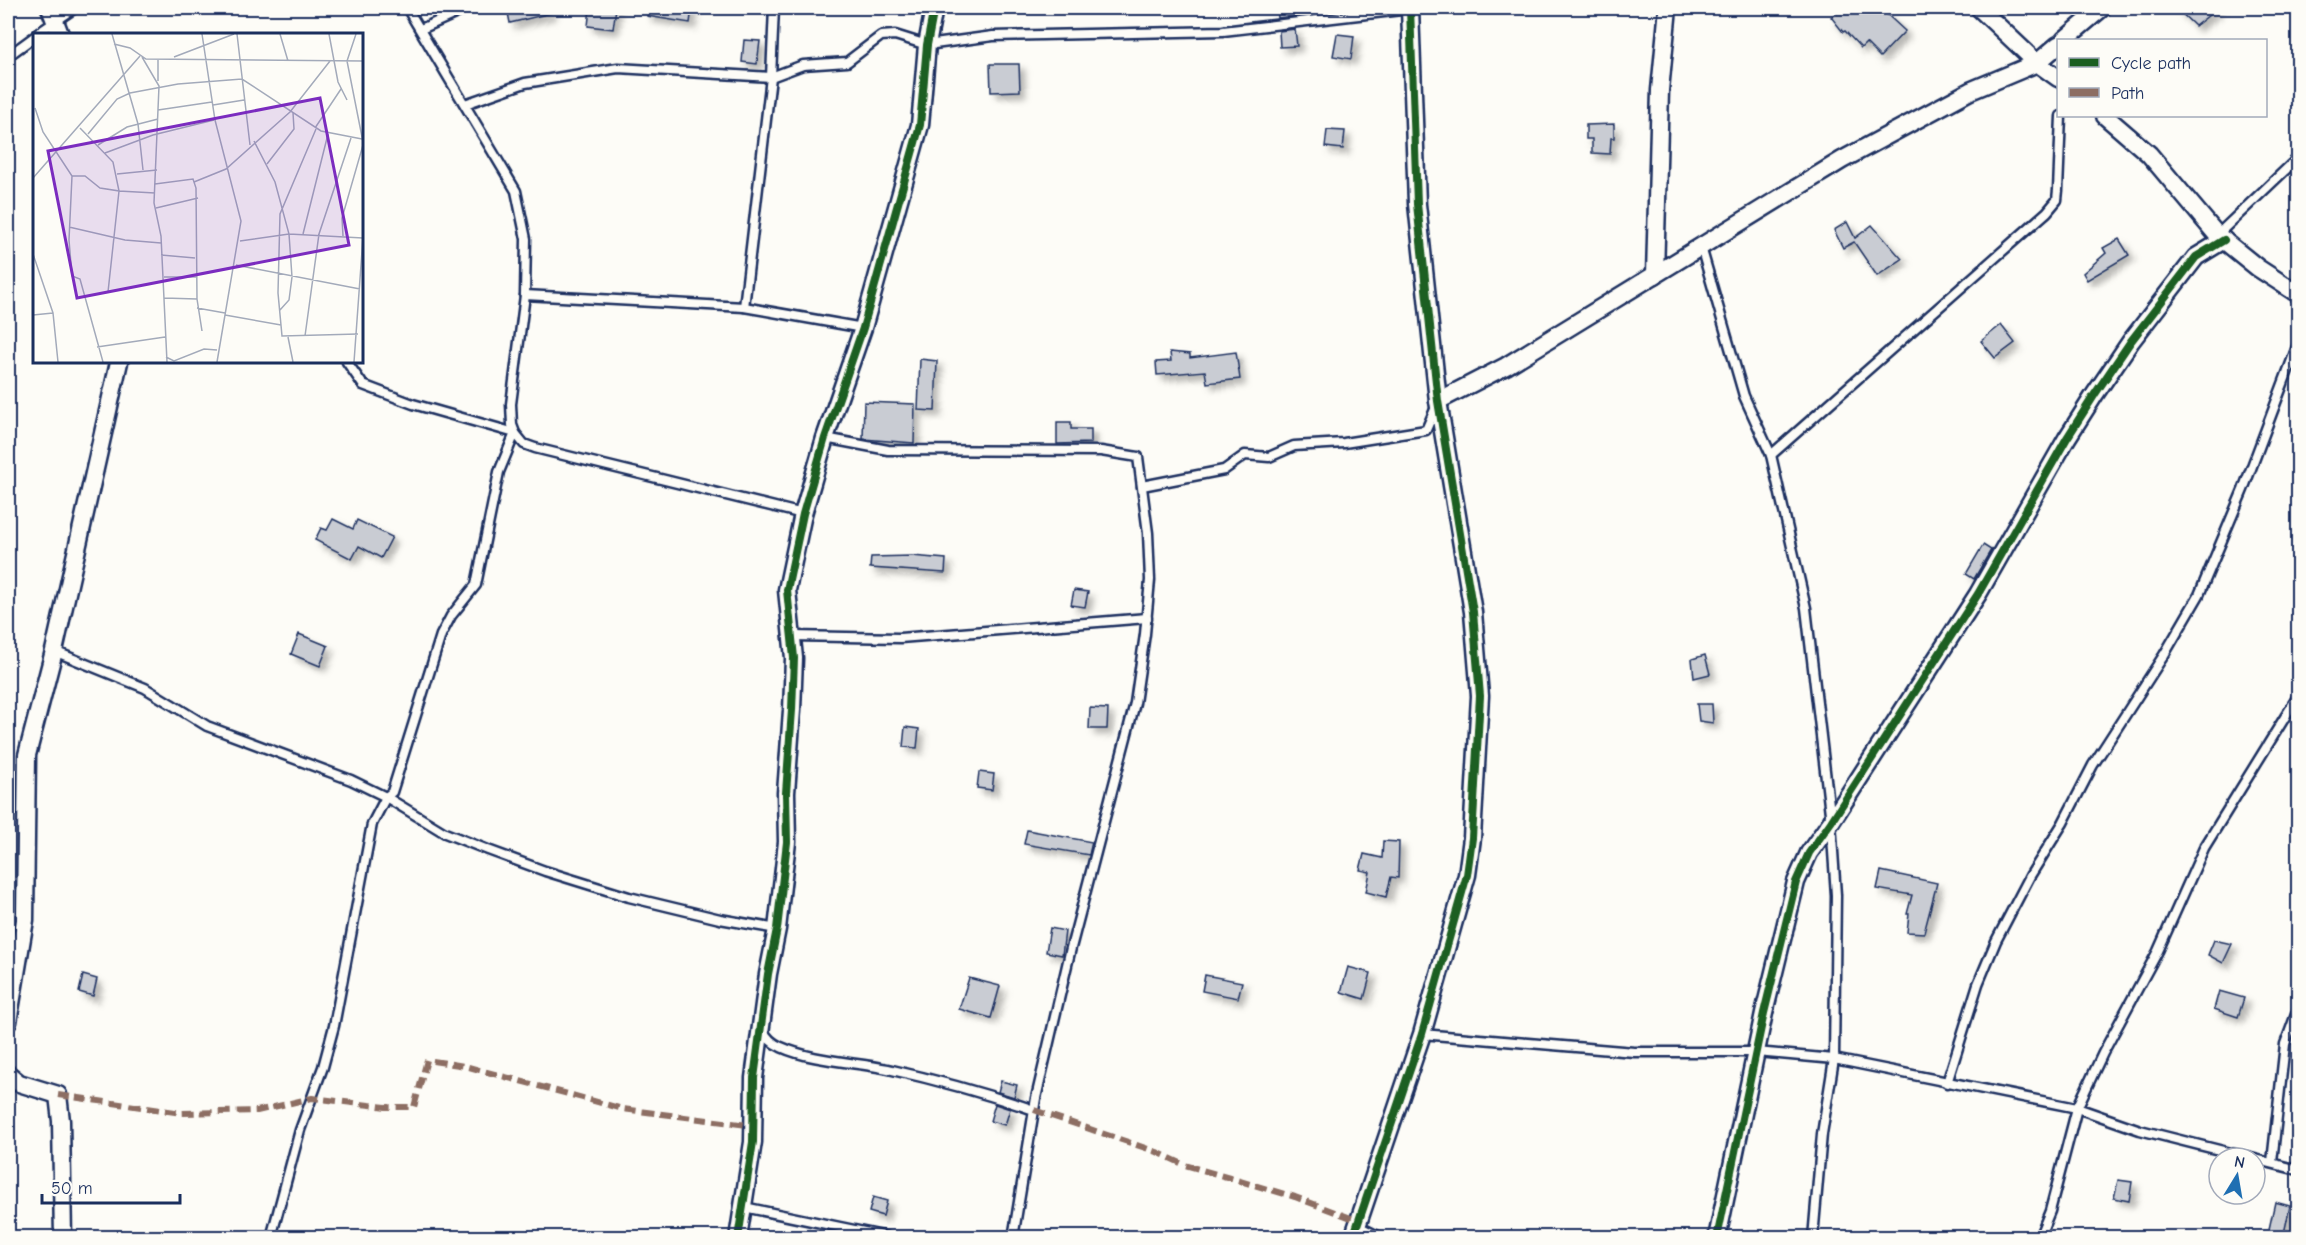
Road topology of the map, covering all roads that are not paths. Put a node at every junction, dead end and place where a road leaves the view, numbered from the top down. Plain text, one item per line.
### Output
1 (75, 8) edge
2 (407, 8) edge
3 (468, 8) edge
4 (774, 8) edge
5 (934, 8) edge
6 (1410, 8) edge
7 (1668, 8) edge
8 (1979, 8) edge
9 (2102, 8) edge
10 (55, 22) edge
11 (421, 29) junction
12 (40, 33) edge
13 (33, 38) edge
14 (2065, 39) edge
15 (927, 45) junction
16 (2057, 46) edge
17 (8, 56) edge
18 (2037, 63) junction
19 (771, 77) junction
20 (2057, 77) edge
21 (465, 104) junction
22 (2061, 117) edge
23 (2106, 117) edge
24 (2298, 158) edge
25 (2221, 237) junction
26 (1701, 247) junction
27 (1655, 275) junction
28 (2298, 294) edge
29 (525, 296) junction
30 (744, 308) junction
31 (863, 328) junction
32 (2298, 344) edge
33 (119, 363) edge
34 (348, 363) edge
35 (1438, 401) junction
36 (515, 433) junction
37 (825, 438) junction
38 (1771, 455) junction
39 (1142, 486) junction
40 (803, 514) junction
41 (1147, 618) junction
42 (792, 636) junction
43 (54, 651) junction
44 (2298, 696) edge
45 (386, 798) junction
46 (1831, 822) junction
47 (777, 929) junction
48 (2298, 1009) edge
49 (8, 1022) edge
50 (760, 1029) junction
51 (1422, 1034) junction
52 (1756, 1052) junction
53 (1834, 1059) junction
54 (8, 1074) edge
55 (1947, 1083) junction
56 (2078, 1108) junction
57 (1034, 1110) junction
58 (2272, 1162) junction
59 (2298, 1170) edge
60 (744, 1207) junction
61 (1355, 1232) edge
62 (63, 1238) edge
63 (271, 1238) edge
64 (738, 1238) edge
65 (893, 1238) edge
66 (1013, 1238) edge
67 (1382, 1238) edge
68 (1717, 1238) edge
69 (1813, 1238) edge
70 (2039, 1238) edge

1 - 10 lane
2 - 11 lane
3 - 11 lane
4 - 19 lane
5 - 15 street
6 - 15 lane
6 - 35 street
7 - 27 street
8 - 18 street
9 - 14 street
10 - 12 lane
11 - 21 lane
13 - 17 lane
15 - 19 lane
15 - 31 street
16 - 18 street
18 - 20 street
18 - 26 street
19 - 21 lane
19 - 30 lane
21 - 29 lane
22 - 38 lane
23 - 25 street
24 - 25 lane
25 - 28 street
25 - 46 street
26 - 27 street
26 - 38 lane
27 - 35 street
29 - 30 lane
29 - 36 lane
30 - 31 lane
31 - 37 street
32 - 55 lane
33 - 43 street
34 - 36 lane
35 - 39 lane
35 - 51 street
36 - 40 lane
36 - 45 lane
37 - 39 lane
37 - 40 street
38 - 46 lane
39 - 41 lane
40 - 42 street
41 - 42 lane
41 - 57 lane
42 - 47 street
43 - 45 lane
43 - 49 street
44 - 56 lane
45 - 47 lane
45 - 63 lane
46 - 52 street
46 - 53 lane
47 - 50 street
48 - 58 lane
50 - 57 lane
50 - 60 street
51 - 52 lane
51 - 61 street
52 - 53 lane
52 - 68 street
53 - 55 lane
53 - 69 lane
54 - 62 street
55 - 56 lane
56 - 58 lane
56 - 70 lane
57 - 66 lane
58 - 59 lane
60 - 64 street
60 - 65 lane
61 - 67 lane

